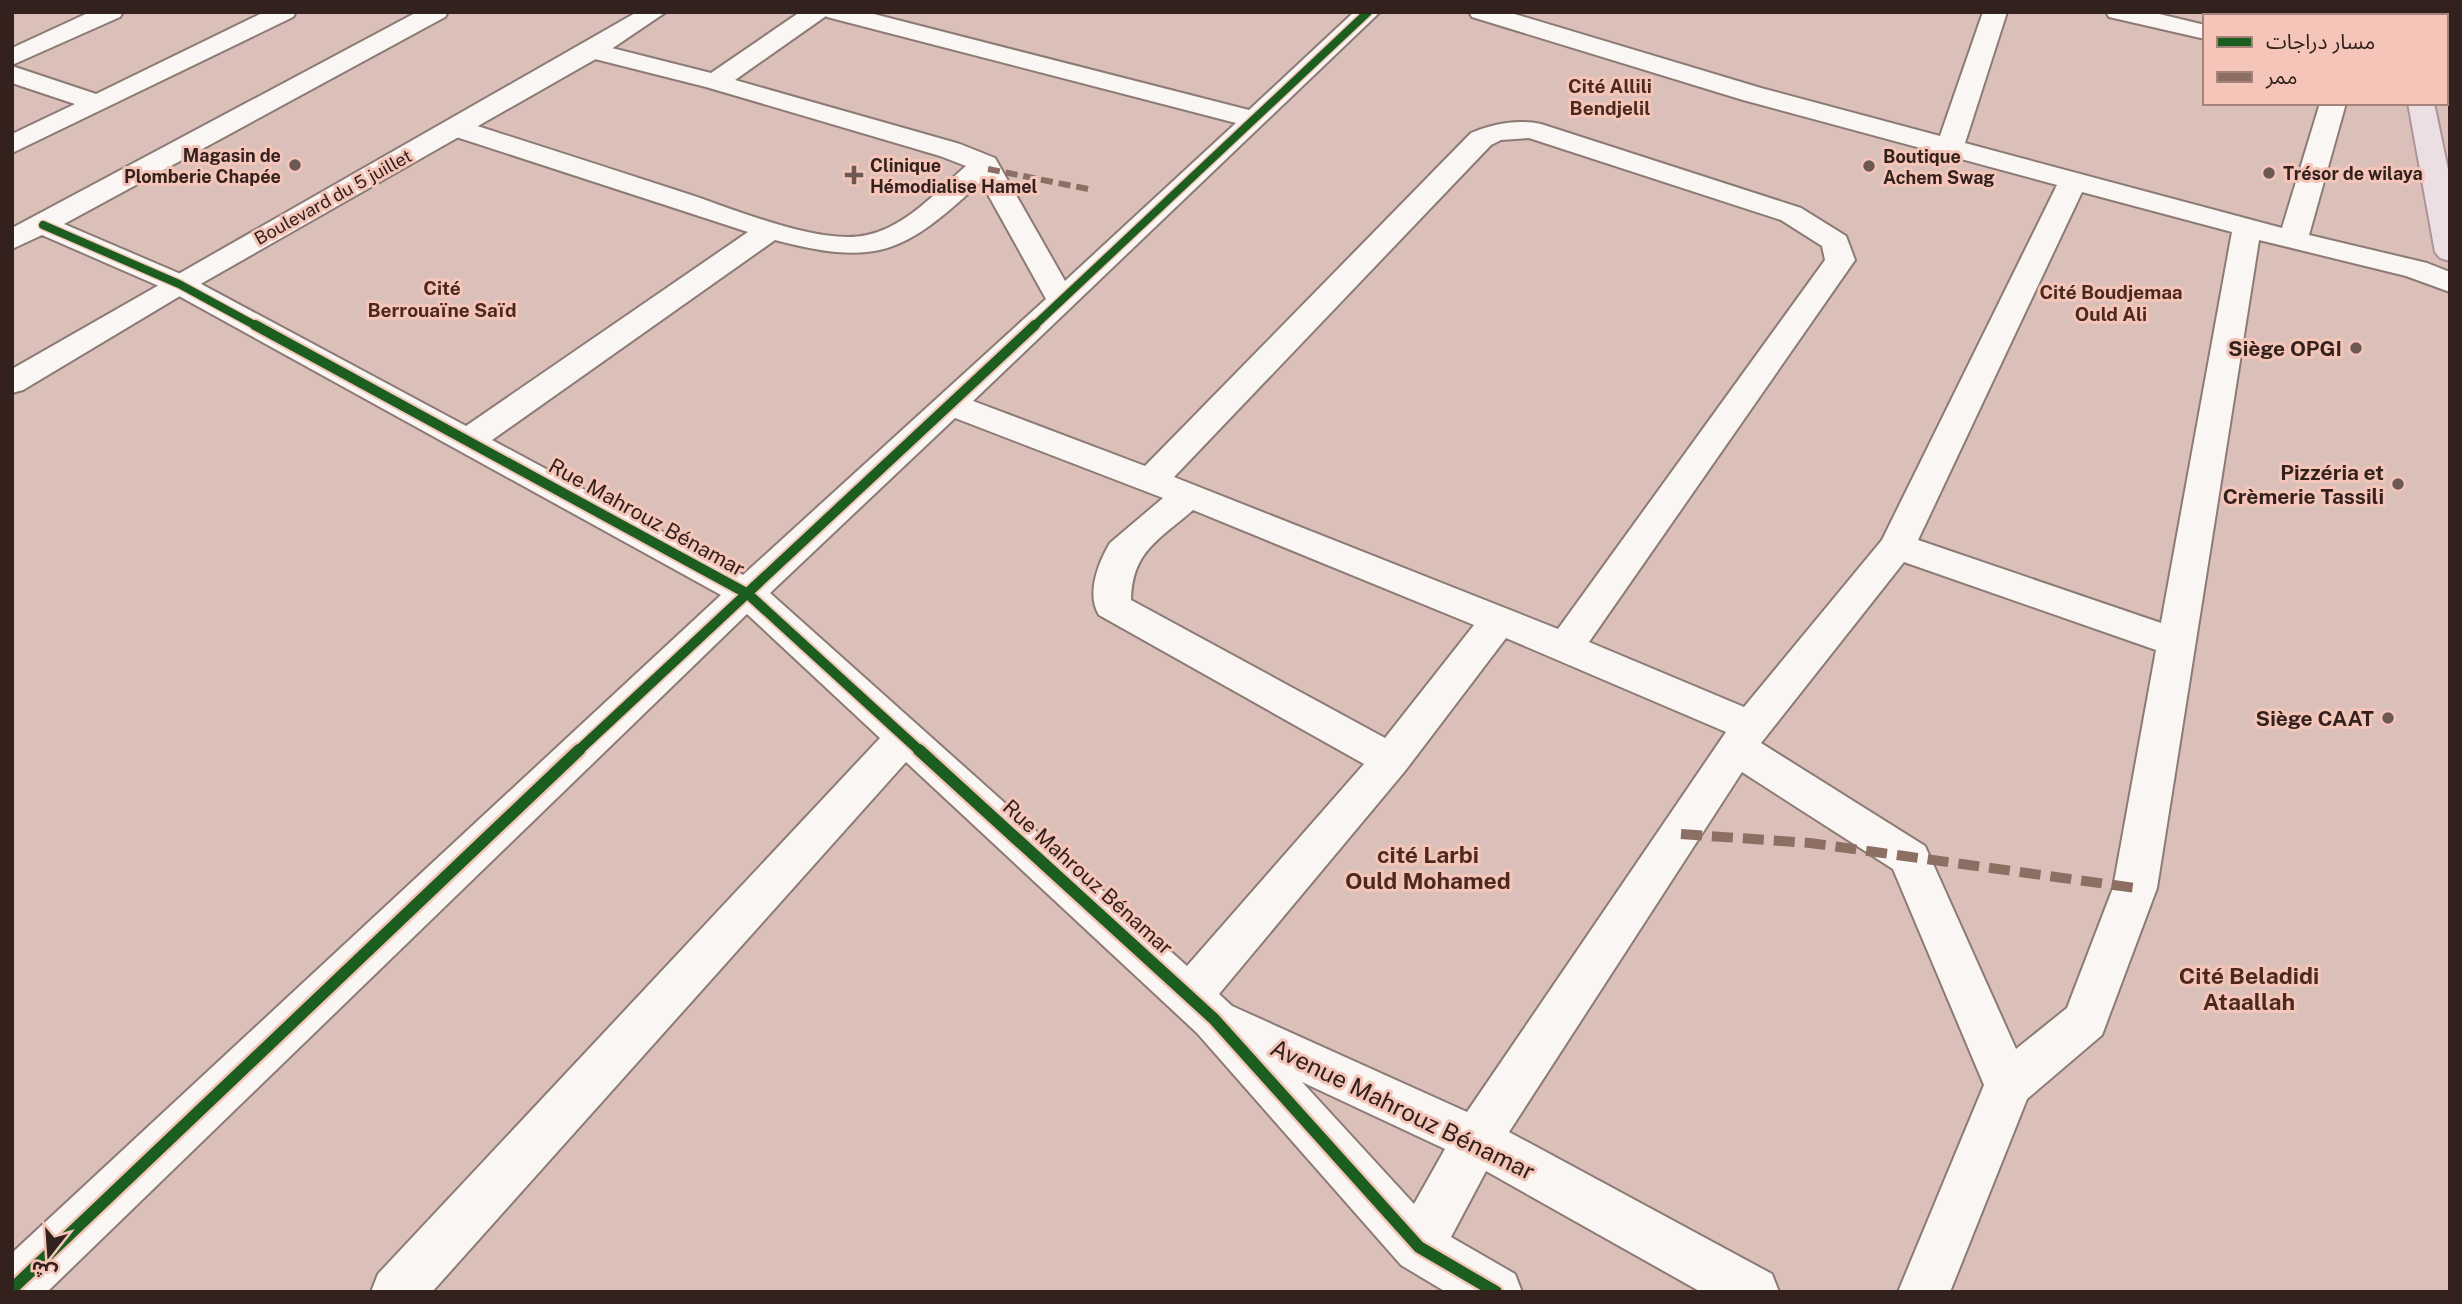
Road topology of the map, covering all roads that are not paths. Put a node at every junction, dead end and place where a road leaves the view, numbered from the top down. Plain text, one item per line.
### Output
1 (111, 12) edge
2 (284, 12) edge
3 (436, 12) edge
4 (654, 12) edge
5 (817, 12) edge
6 (836, 12) edge
7 (1368, 12) edge
8 (1481, 12) edge
9 (1995, 12) edge
10 (2118, 12) edge
11 (1519, 17) edge
12 (2203, 32) edge
13 (592, 51) junction
14 (12, 57) edge
15 (12, 74) edge
16 (715, 82) junction
17 (98, 103) junction
18 (2332, 105) edge
19 (2421, 105) edge
20 (1255, 120) junction
21 (456, 128) junction
22 (12, 145) edge
23 (1950, 149) junction
24 (985, 164) junction
25 (2073, 181) junction
26 (2247, 227) junction
27 (770, 230) junction
28 (27, 232) edge
29 (2293, 240) junction
30 (2450, 252) edge
31 (2416, 269) junction
32 (2450, 270) edge
33 (179, 284) junction
34 (2450, 284) edge
35 (1061, 299) junction
36 (12, 383) edge
37 (952, 405) junction
38 (468, 441) junction
39 (1151, 481) junction
40 (1188, 495) junction
41 (1897, 546) junction
42 (748, 594) junction
43 (1499, 620) junction
44 (2176, 643) junction
45 (1565, 648) junction
46 (905, 737) junction
47 (1744, 737) junction
48 (1391, 760) junction
49 (1202, 1007) junction
50 (2008, 1085) junction
51 (1476, 1140) junction
52 (1419, 1247) junction
53 (12, 1289) edge
54 (397, 1292) edge
55 (1496, 1292) edge
56 (1753, 1292) edge
57 (1924, 1292) edge

1 - 14 street
2 - 17 street
3 - 28 street
4 - 13 street, Boulevard du 5 juillet
5 - 16 street
6 - 20 street
7 - 20 street
8 - 11 street
9 - 23 street
10 - 12 street
11 - 23 street
13 - 16 street
13 - 21 street, Boulevard du 5 juillet
15 - 17 street
16 - 24 street
17 - 22 street
18 - 29 street
19 - 30 main road
20 - 35 street
21 - 27 street
21 - 33 street, Boulevard du 5 juillet
23 - 25 street
24 - 27 street
24 - 35 street
25 - 26 street
25 - 41 street
26 - 29 street
26 - 44 street
27 - 38 street
28 - 33 street, Rue Mahrouz Bénamar
29 - 31 street
31 - 32 street
31 - 34 street
33 - 36 street, Boulevard du 5 juillet
33 - 38 street, Rue Mahrouz Bénamar
35 - 37 street
37 - 39 street
37 - 42 street
38 - 42 street, Rue Mahrouz Bénamar
39 - 40 street
39 - 45 street
40 - 43 street
40 - 48 street
41 - 44 street
41 - 47 street
42 - 46 street, Rue Mahrouz Bénamar
42 - 53 street
43 - 45 street
43 - 48 street
44 - 50 street
45 - 47 street
46 - 49 street, Rue Mahrouz Bénamar
46 - 54 street
47 - 50 street
47 - 51 street
48 - 49 street
49 - 51 street, Avenue Mahrouz Bénamar
49 - 52 street, Avenue Mahrouz Bénamar
50 - 57 street
51 - 52 street
51 - 56 street, Avenue Mahrouz Bénamar
52 - 55 street, Avenue Mahrouz Bénamar

